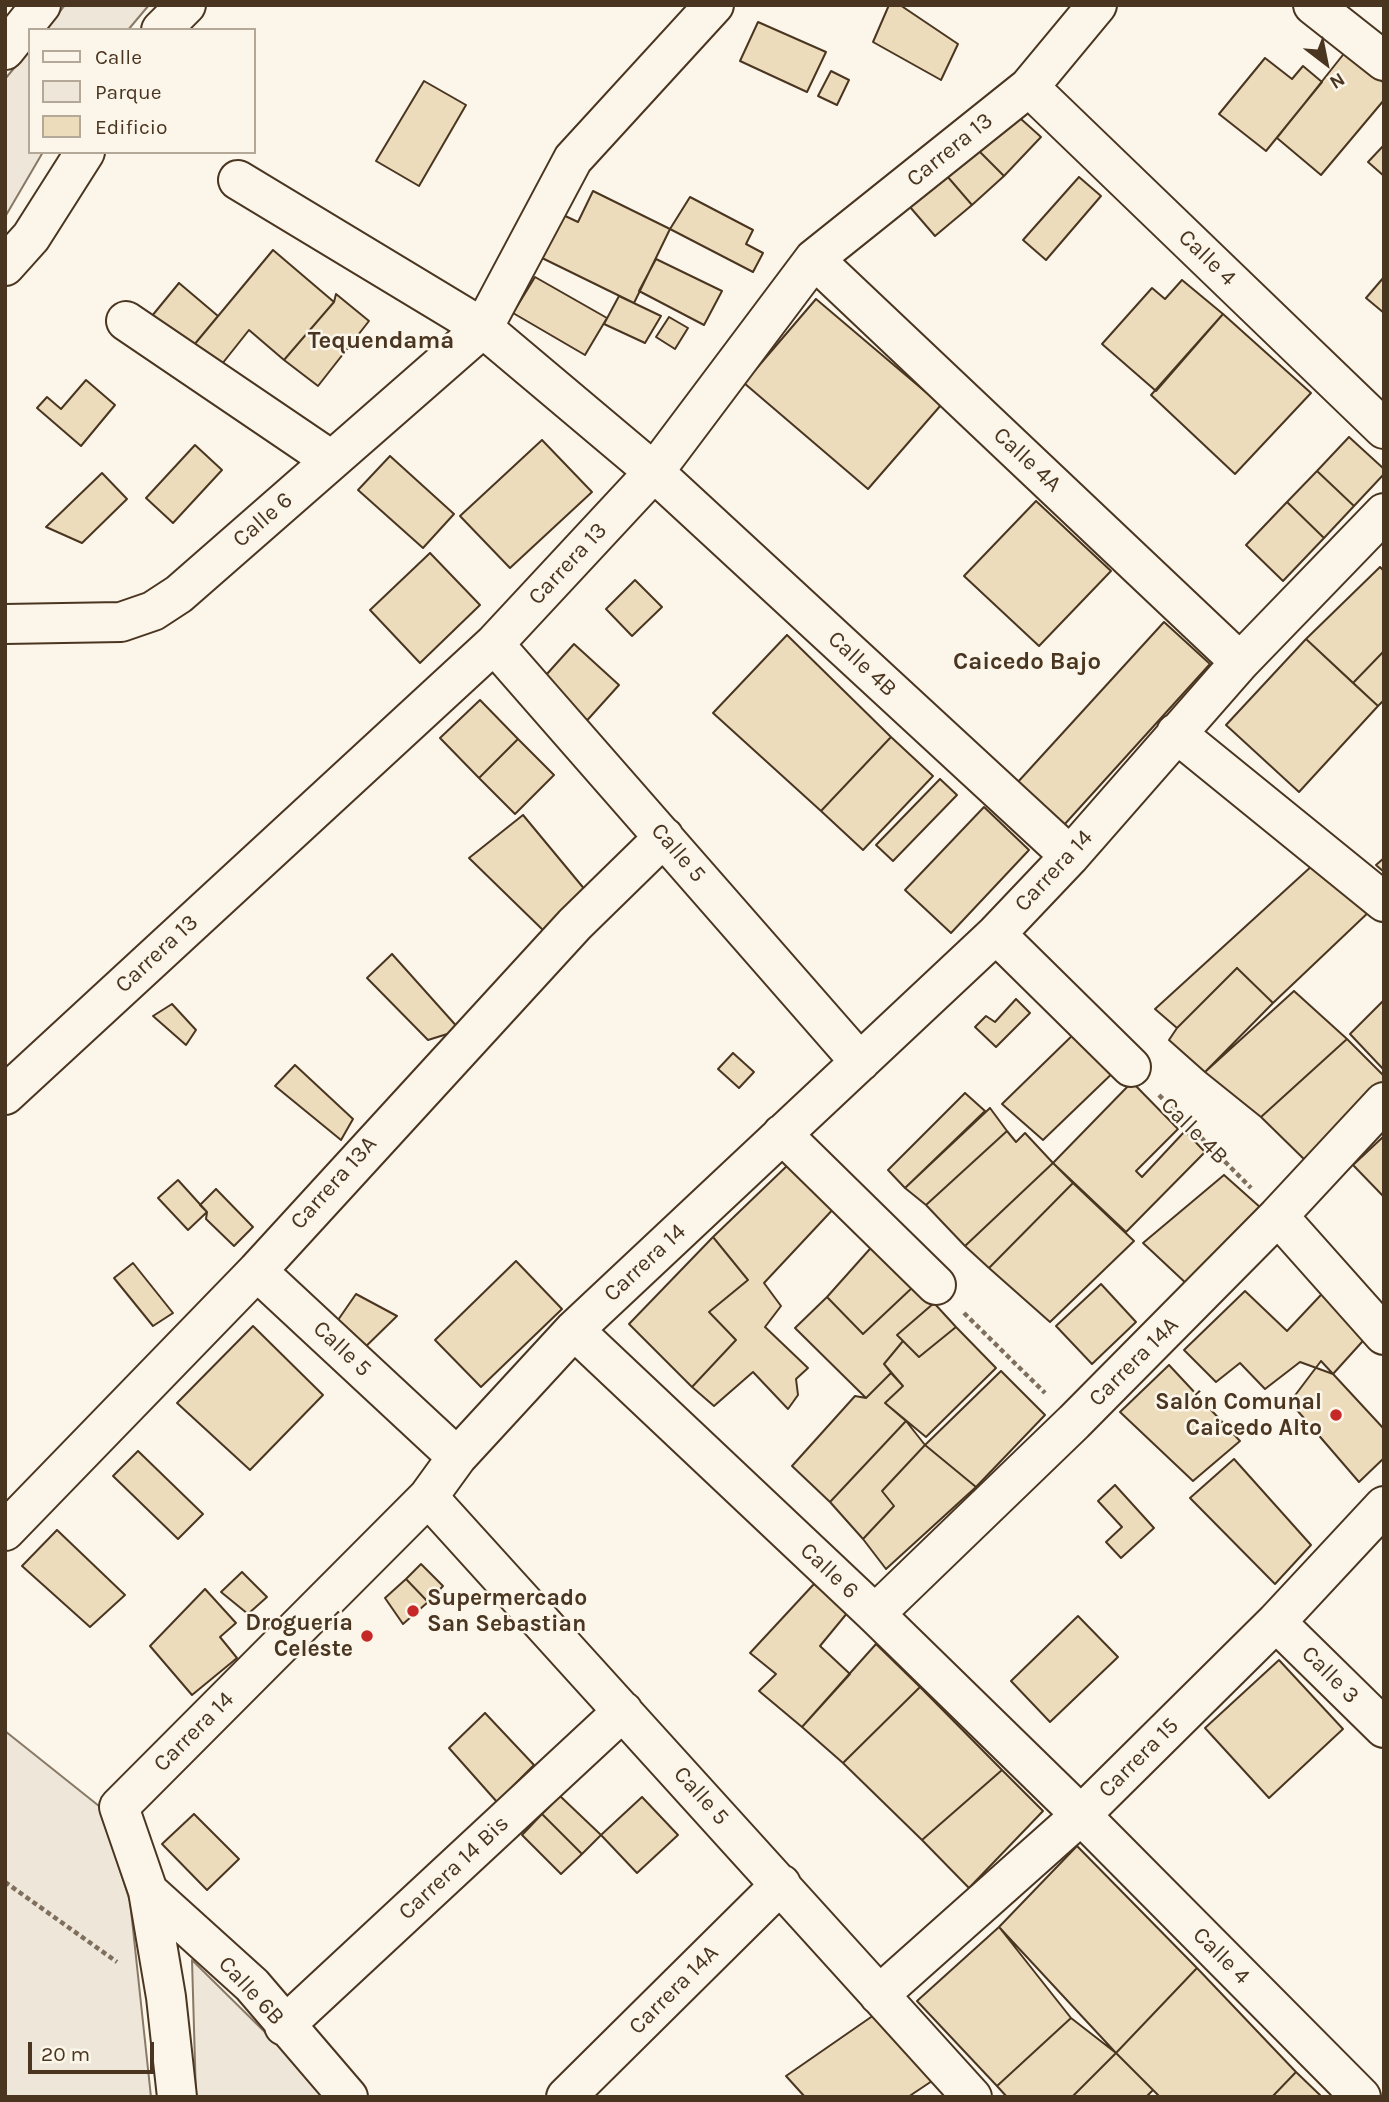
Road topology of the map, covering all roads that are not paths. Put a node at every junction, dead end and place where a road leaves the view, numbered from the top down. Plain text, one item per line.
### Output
1 (41, 5) edge
2 (186, 5) edge
3 (714, 5) edge
4 (1097, 5) edge
5 (1313, 5) edge
6 (163, 28) edge
7 (5, 50) edge
8 (1384, 61) edge
9 (1029, 87) junction
10 (84, 154) edge
11 (238, 180) dead end
12 (814, 258) junction
13 (5, 266) edge
14 (126, 321) dead end
15 (483, 328) junction
16 (1384, 429) edge
17 (331, 460) junction
18 (654, 472) junction
19 (1382, 519) edge
20 (5, 624) edge
21 (494, 644) junction
22 (1240, 662) junction
23 (1176, 733) junction
24 (664, 837) junction
25 (1070, 856) junction
26 (1384, 902) edge
27 (996, 934) junction
28 (860, 1062) junction
29 (1131, 1067) road end
30 (5, 1095) edge
31 (1384, 1102) edge
32 (782, 1134) junction
33 (1278, 1216) junction
34 (257, 1271) junction
35 (936, 1285) road end
36 (574, 1330) junction
37 (1384, 1335) edge
38 (457, 1457) junction
39 (428, 1497) junction
40 (1384, 1506) edge
41 (5, 1531) edge
42 (875, 1614) junction
43 (1276, 1622) junction
44 (623, 1711) junction
45 (1384, 1728) edge
46 (1081, 1815) junction
47 (781, 1884) junction
48 (148, 1891) junction
49 (879, 1995) junction
50 (284, 2026) junction
51 (956, 2091) edge
52 (177, 2097) edge
53 (348, 2097) edge
54 (566, 2097) edge
55 (1362, 2097) edge

1 - 7 street
2 - 6 street
3 - 15 street
4 - 9 street, Carrera 13
5 - 8 street
9 - 12 street, Carrera 13
9 - 16 street, Calle 4
10 - 13 street
11 - 15 street, Calle 4B
12 - 18 street, Carrera 13
12 - 22 street, Calle 4A
14 - 17 street
15 - 17 street, Calle 6
15 - 18 street, Calle 4B
17 - 20 street, Calle 6
18 - 21 street, Carrera 13
18 - 25 street, Calle 4B
19 - 22 street, Carrera 14
21 - 24 street, Calle 5
21 - 30 street, Carrera 13
22 - 23 street, Carrera 14
23 - 25 street, Carrera 14
23 - 26 street
24 - 28 street, Calle 5
24 - 34 street, Carrera 13A
25 - 27 street, Carrera 14
27 - 28 street, Carrera 14
27 - 29 street
28 - 32 street, Carrera 14
31 - 33 street, Carrera 14A
32 - 35 street
32 - 36 street, Carrera 14
33 - 37 street
33 - 42 street, Carrera 14A
34 - 38 street, Calle 5
34 - 41 street, Carrera 13A
36 - 38 street, Carrera 14
36 - 42 street, Calle 6
38 - 39 street, Carrera 14
39 - 44 street, Calle 5
39 - 48 street, Carrera 14
40 - 43 street, Carrera 15
42 - 46 street, Calle 6
43 - 45 street, Calle 3
43 - 46 street, Carrera 15
44 - 47 street, Calle 5
44 - 50 street, Carrera 14 Bis
46 - 49 street, Carrera 15
46 - 55 street, Calle 4
47 - 49 street, Calle 5
47 - 54 street, Carrera 14A
48 - 50 street, Calle 6B
48 - 52 street, Carrera 14
49 - 51 street, Calle 5
50 - 53 street, Calle 6B

